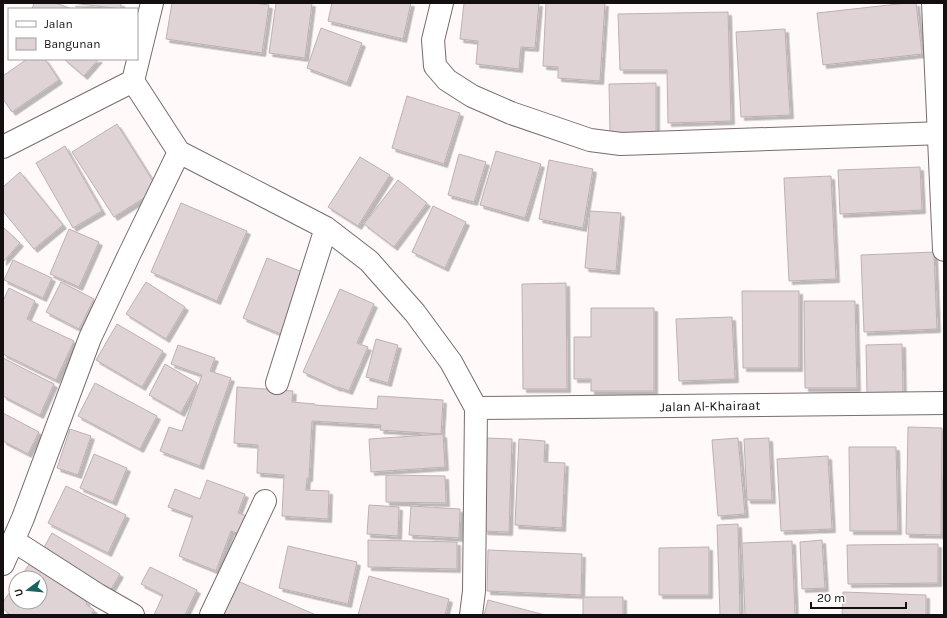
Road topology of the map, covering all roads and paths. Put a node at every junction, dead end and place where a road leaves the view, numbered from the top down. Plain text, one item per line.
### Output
1 (152, 3) edge
2 (442, 3) edge
3 (933, 3) edge
4 (133, 81) junction
5 (942, 133) edge
6 (3, 147) edge
7 (179, 152) junction
8 (326, 228) junction
9 (944, 250) edge
10 (277, 383) dead end
11 (944, 403) edge
12 (476, 408) junction
13 (265, 501) dead end
14 (14, 540) junction
15 (3, 564) edge
16 (133, 615) edge
17 (211, 615) edge
18 (471, 615) edge

1 - 4 street
2 - 5 street
3 - 5 street
4 - 6 street
4 - 7 street
5 - 9 street
7 - 8 street
7 - 14 street
8 - 10 street
8 - 12 street
11 - 12 street, Jalan Al-Khairaat
12 - 18 street
13 - 17 street
14 - 15 street
14 - 16 street

